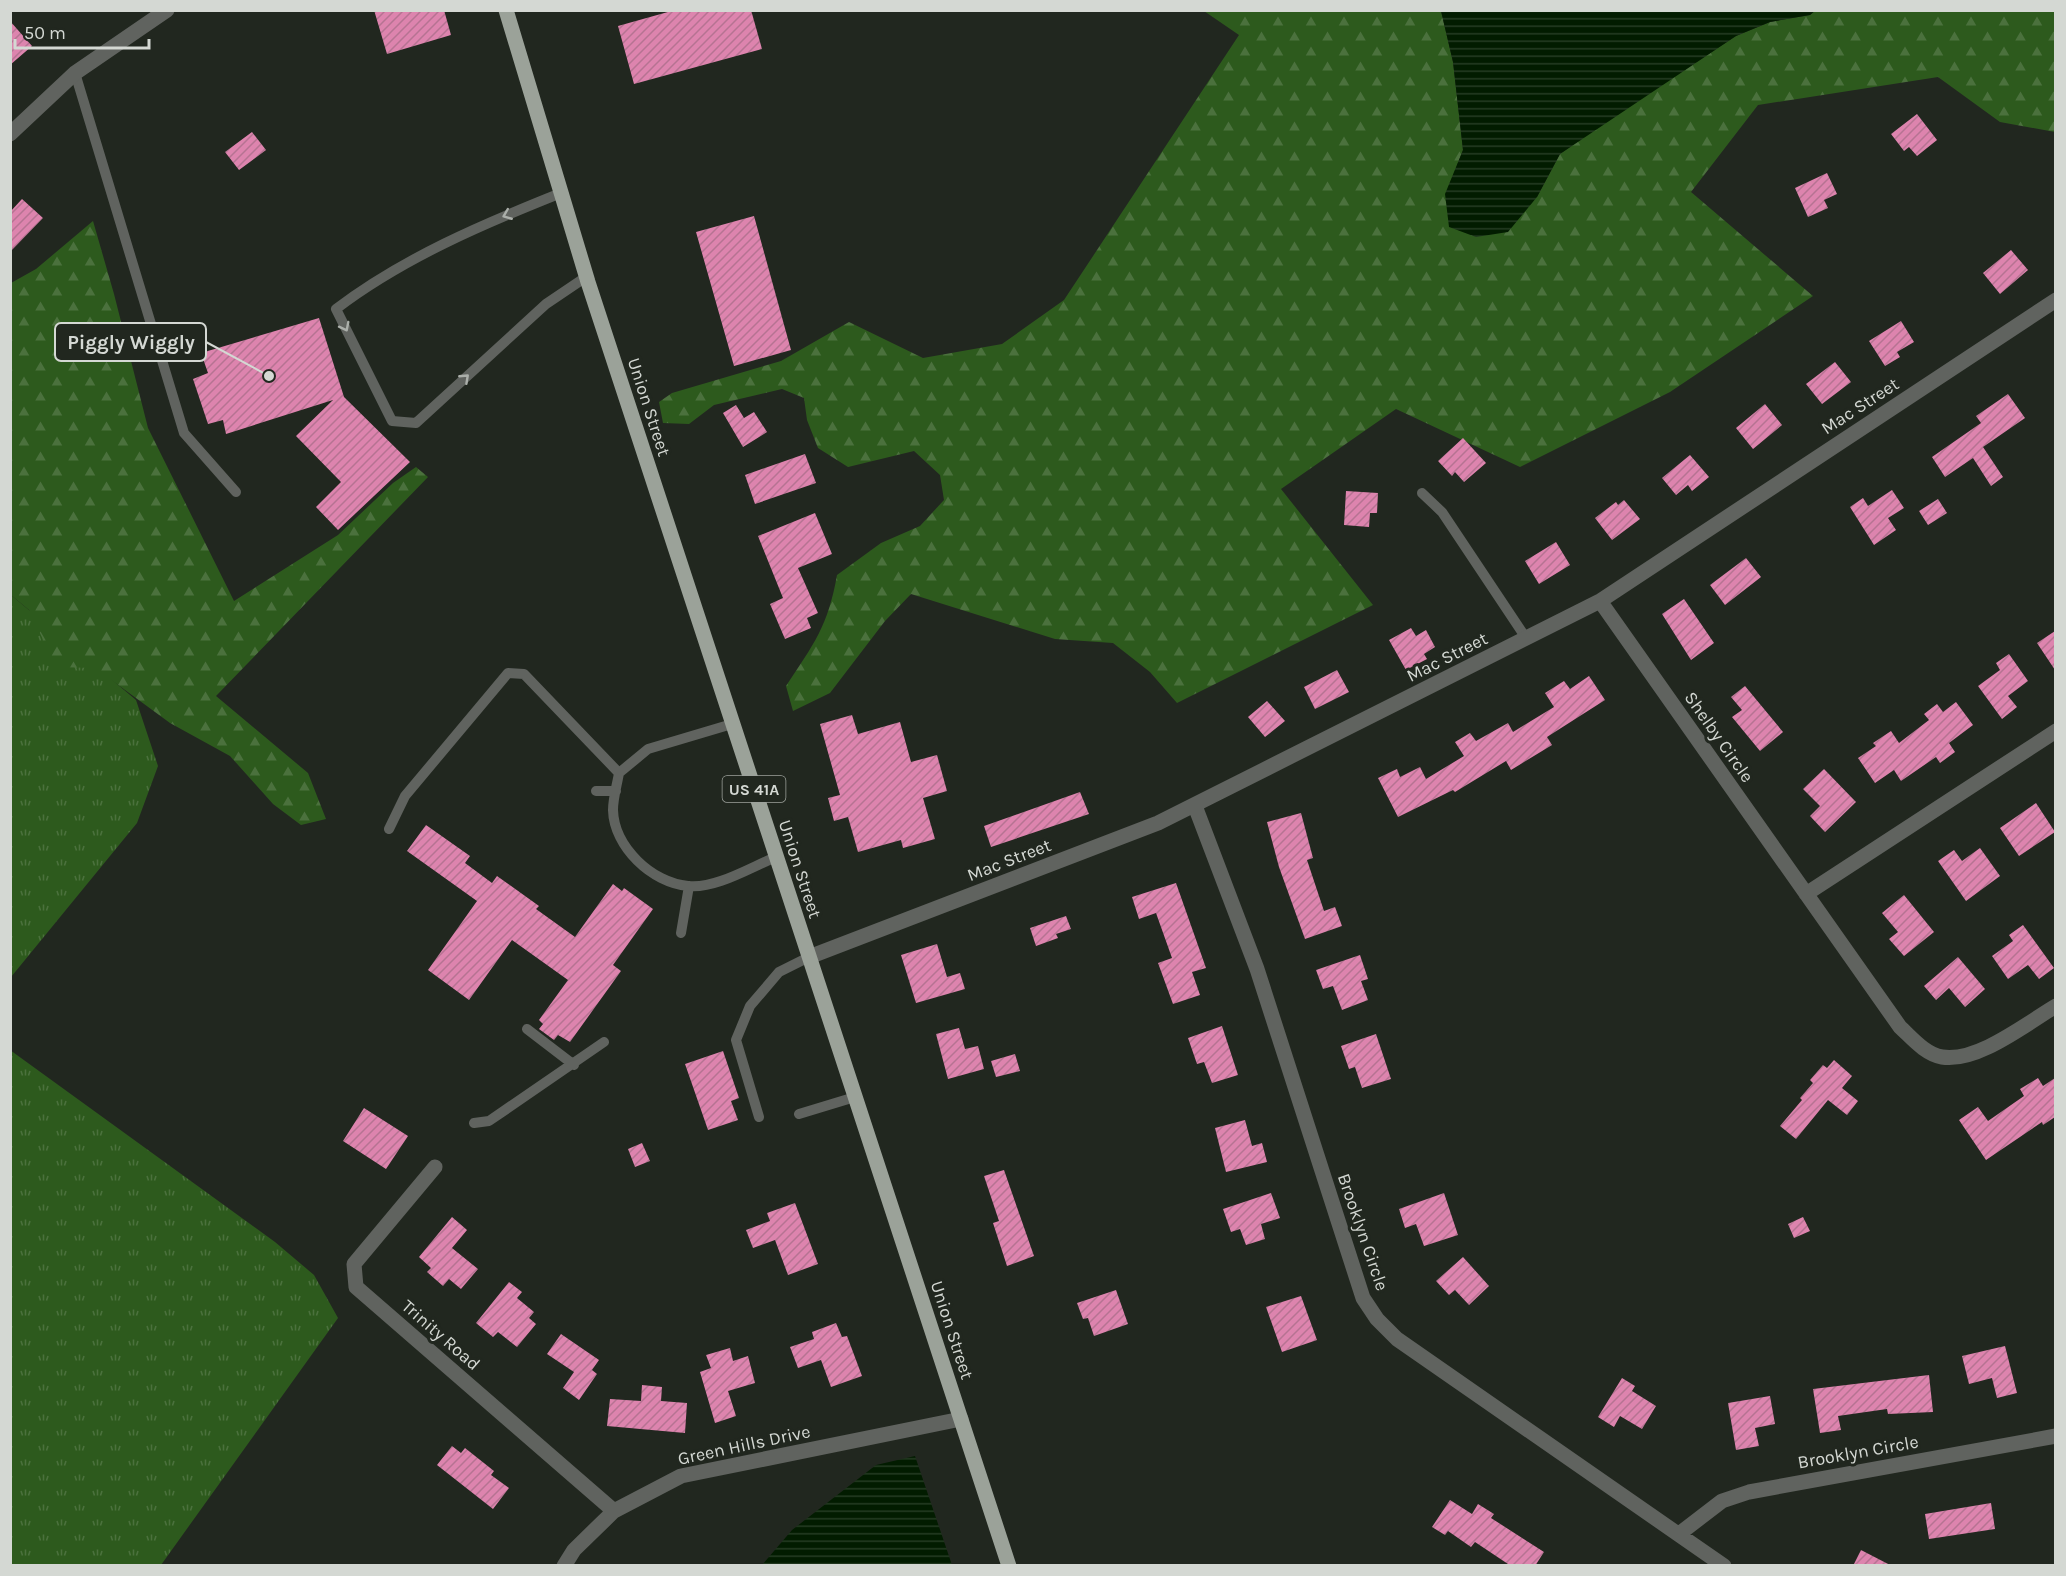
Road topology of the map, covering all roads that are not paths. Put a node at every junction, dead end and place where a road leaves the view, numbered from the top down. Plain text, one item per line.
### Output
1 (167, 10) edge
2 (506, 10) edge
3 (75, 73) junction
4 (10, 134) edge
5 (561, 193) junction
6 (586, 277) junction
7 (2055, 300) edge
8 (236, 492) dead end
9 (1422, 494) dead end
10 (1599, 601) junction
11 (1526, 638) junction
12 (732, 724) junction
13 (2055, 731) edge
14 (619, 773) junction
15 (596, 791) dead end
16 (616, 791) junction
17 (1195, 806) junction
18 (389, 829) dead end
19 (776, 857) junction
20 (689, 886) junction
21 (1806, 894) junction
22 (681, 933) dead end
23 (809, 957) junction
24 (2055, 1006) edge
25 (527, 1029) dead end
26 (604, 1042) dead end
27 (574, 1065) junction
28 (855, 1097) junction
29 (799, 1114) dead end
30 (759, 1117) dead end
31 (474, 1123) dead end
32 (435, 1167) dead end
33 (961, 1419) junction
34 (2055, 1436) edge
35 (614, 1511) junction
36 (1679, 1534) junction
37 (564, 1566) edge
38 (1009, 1566) edge
39 (1724, 1566) edge

1 - 3 street
2 - 5 main road, Union Street / US 41A
3 - 4 street
3 - 8 lane
5 - 6 main road, Union Street / US 41A
5 -> 6 lane
6 - 12 main road, Union Street / US 41A
7 - 10 street, Mac Street
9 - 11 lane
10 - 11 street, Mac Street
10 - 21 street, Shelby Circle
11 - 17 street, Mac Street
12 - 14 lane
12 - 19 main road, Union Street / US 41A
13 - 21 street
14 - 16 lane
14 - 18 lane
15 - 16 lane
16 - 20 lane
17 - 23 street, Mac Street
17 - 36 street, Brooklyn Circle
19 - 20 lane
19 - 23 main road, Union Street / US 41A
20 - 22 lane
21 - 24 street, Shelby Circle
23 - 28 main road, Union Street / US 41A
23 - 30 lane
25 - 27 lane
26 - 27 lane
27 - 31 lane
28 - 29 lane
28 - 33 main road, Union Street / US 41A
32 - 35 street, Trinity Road
33 - 35 street, Green Hills Drive
33 - 38 main road, Union Street / US 41A
34 - 36 street, Brooklyn Circle
35 - 37 street, Green Hills Drive
36 - 39 street, Brooklyn Circle

